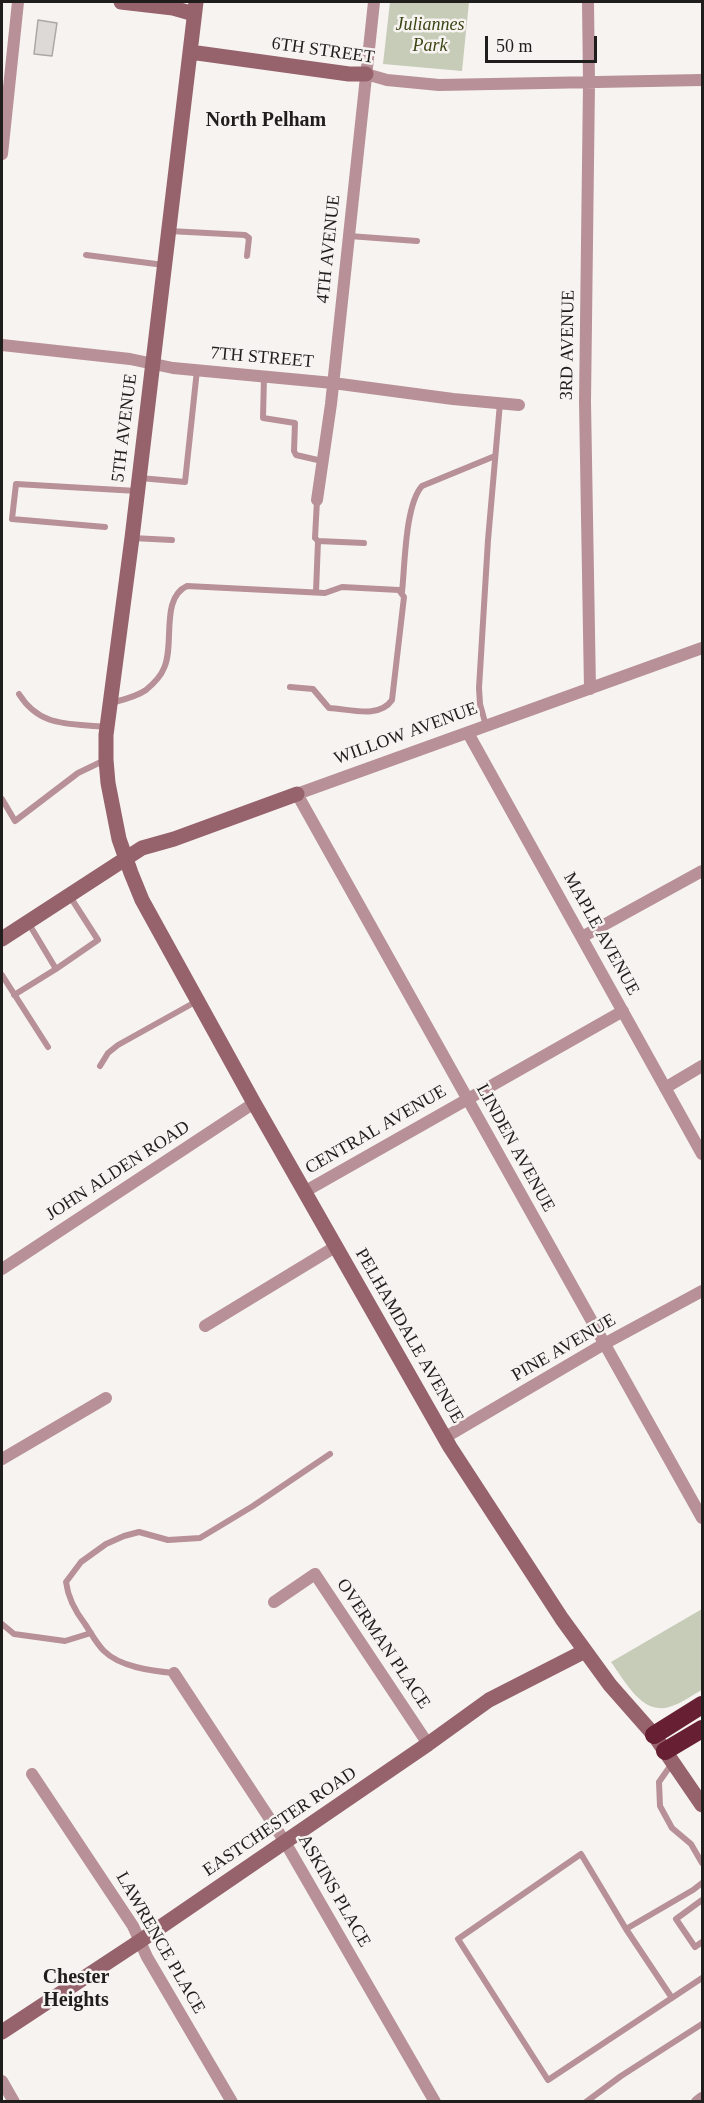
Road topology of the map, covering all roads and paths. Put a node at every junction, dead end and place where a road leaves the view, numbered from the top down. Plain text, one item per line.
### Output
1 (18, 2) edge
2 (121, 2) edge
3 (374, 2) edge
4 (588, 2) edge
5 (195, 8) edge
6 (190, 52) junction
7 (366, 74) junction
8 (702, 80) edge
9 (589, 83) junction
10 (2, 154) edge
11 (169, 231) junction
12 (348, 236) junction
13 (417, 241) dead end
14 (86, 255) dead end
15 (247, 256) dead end
16 (164, 265) junction
17 (2, 345) edge
18 (153, 364) junction
19 (197, 370) junction
20 (264, 376) junction
21 (333, 382) junction
22 (500, 403) junction
23 (519, 405) dead end
24 (495, 456) junction
25 (323, 462) junction
26 (138, 485) junction
27 (317, 500) joint
28 (105, 527) dead end
29 (132, 538) junction
30 (172, 540) dead end
31 (318, 541) junction
32 (364, 543) dead end
33 (316, 592) junction
34 (402, 592) junction
35 (702, 648) edge
36 (290, 687) dead end
37 (590, 689) junction
38 (19, 694) dead end
39 (110, 704) junction
40 (486, 726) junction
41 (107, 727) junction
42 (468, 733) junction
43 (106, 760) junction
44 (297, 794) junction
45 (2, 799) edge
46 (125, 858) junction
47 (702, 871) edge
48 (69, 895) junction
49 (28, 922) junction
50 (582, 937) junction
51 (2, 939) edge
52 (56, 969) junction
53 (2, 975) edge
54 (14, 995) junction
55 (197, 1001) junction
56 (623, 1011) junction
57 (48, 1047) dead end
58 (100, 1066) dead end
59 (702, 1066) edge
60 (665, 1088) junction
61 (466, 1099) junction
62 (254, 1103) junction
63 (702, 1154) edge
64 (304, 1192) junction
65 (335, 1247) junction
66 (2, 1269) edge
67 (702, 1291) edge
68 (205, 1326) dead end
69 (604, 1344) junction
70 (106, 1398) dead end
71 (444, 1438) junction
72 (330, 1454) dead end
73 (2, 1459) edge
74 (702, 1518) edge
75 (274, 1602) dead end
76 (2, 1624) edge
77 (91, 1633) junction
78 (585, 1651) junction
79 (174, 1673) joint
80 (702, 1705) edge
81 (702, 1730) edge
82 (654, 1734) junction
83 (428, 1744) junction
84 (669, 1756) junction
85 (33, 1774) dead end
86 (702, 1805) edge
87 (285, 1842) junction
88 (702, 1863) edge
89 (702, 1883) edge
90 (702, 1900) edge
91 (626, 1929) junction
92 (140, 1941) junction
93 (702, 1942) edge
94 (702, 1978) edge
95 (672, 1998) junction
96 (702, 2024) edge
97 (2, 2032) edge
98 (2, 2081) edge
99 (702, 2098) edge
100 (14, 2102) edge
101 (232, 2102) edge
102 (435, 2102) edge
103 (586, 2102) edge
104 (697, 2102) edge

1 - 10 street
2 - 5 street
3 - 7 street, 4TH AVENUE
4 - 9 street, 3RD AVENUE
5 - 6 street, 5TH AVENUE
6 - 7 street, 6TH STREET
6 - 11 street, 5TH AVENUE
7 - 9 street, 6TH STREET
7 - 12 street, 4TH AVENUE
8 - 9 street, 6TH STREET
9 - 37 street, 3RD AVENUE
11 - 15 lane
11 - 16 street, 5TH AVENUE
12 - 13 lane
12 - 21 street, 4TH AVENUE
14 - 16 lane
16 - 18 street, 5TH AVENUE
17 - 18 street, 7TH STREET
18 - 19 street, 7TH STREET
18 - 26 street, 5TH AVENUE
19 - 20 street, 7TH STREET
19 - 26 lane
20 - 21 street, 7TH STREET
20 - 25 lane
21 - 22 street, 7TH STREET
21 - 25 street, 4TH AVENUE
22 - 23 street, 7TH STREET
22 - 24 lane
24 - 34 lane
24 - 40 lane
25 - 27 street, 4TH AVENUE
26 - 28 lane
26 - 29 street, 5TH AVENUE
27 - 31 lane
29 - 30 lane
29 - 39 street, 5TH AVENUE
31 - 32 lane
31 - 33 lane
33 - 34 lane
33 - 39 lane
34 - 36 lane
35 - 37 street, WILLOW AVENUE
37 - 40 street, WILLOW AVENUE
38 - 41 lane
39 - 41 street, 5TH AVENUE
40 - 42 street, WILLOW AVENUE
41 - 43 street, 5TH AVENUE
42 - 44 street, WILLOW AVENUE
42 - 50 street, MAPLE AVENUE
43 - 45 lane
43 - 46 street, 5TH AVENUE
44 - 46 street, WILLOW AVENUE
44 - 61 street, LINDEN AVENUE
46 - 48 street, WILLOW AVENUE
46 - 55 street, PELHAMDALE AVENUE
47 - 50 street
48 - 49 street, WILLOW AVENUE
48 - 52 lane
49 - 51 street, WILLOW AVENUE
49 - 52 lane
50 - 56 street, MAPLE AVENUE
52 - 54 lane
53 - 54 lane
54 - 57 lane
55 - 58 lane
55 - 62 street, PELHAMDALE AVENUE
56 - 60 street, MAPLE AVENUE
56 - 61 street, CENTRAL AVENUE
59 - 60 street
60 - 63 street, MAPLE AVENUE
61 - 64 street, CENTRAL AVENUE
61 - 69 street, LINDEN AVENUE
62 - 64 street, PELHAMDALE AVENUE
62 - 66 street, JOHN ALDEN ROAD
64 - 65 street, PELHAMDALE AVENUE
65 - 68 street
65 - 71 street, PELHAMDALE AVENUE
67 - 69 street, PINE AVENUE
69 - 71 street, PINE AVENUE
69 - 74 street, LINDEN AVENUE
70 - 73 street
71 - 78 street, PELHAMDALE AVENUE
72 - 77 lane
75 - 83 street, OVERMAN PLACE
76 - 77 lane
77 - 79 lane
78 - 82 street, PELHAMDALE AVENUE
78 - 83 street, EASTCHESTER ROAD
79 - 87 street, ASKINS PLACE
80 - 82 highway
81 - 84 highway
82 - 84 street, PELHAMDALE AVENUE
83 - 87 street, EASTCHESTER ROAD
84 - 86 street, PELHAMDALE AVENUE
84 - 88 lane
85 - 92 street, LAWRENCE PLACE
87 - 92 street, EASTCHESTER ROAD
87 - 102 street, ASKINS PLACE
89 - 91 lane
90 - 93 lane
91 - 95 lane
91 - 95 lane
92 - 97 street, EASTCHESTER ROAD
92 - 101 street, LAWRENCE PLACE
94 - 95 lane
96 - 103 lane
98 - 100 street
99 - 104 street

